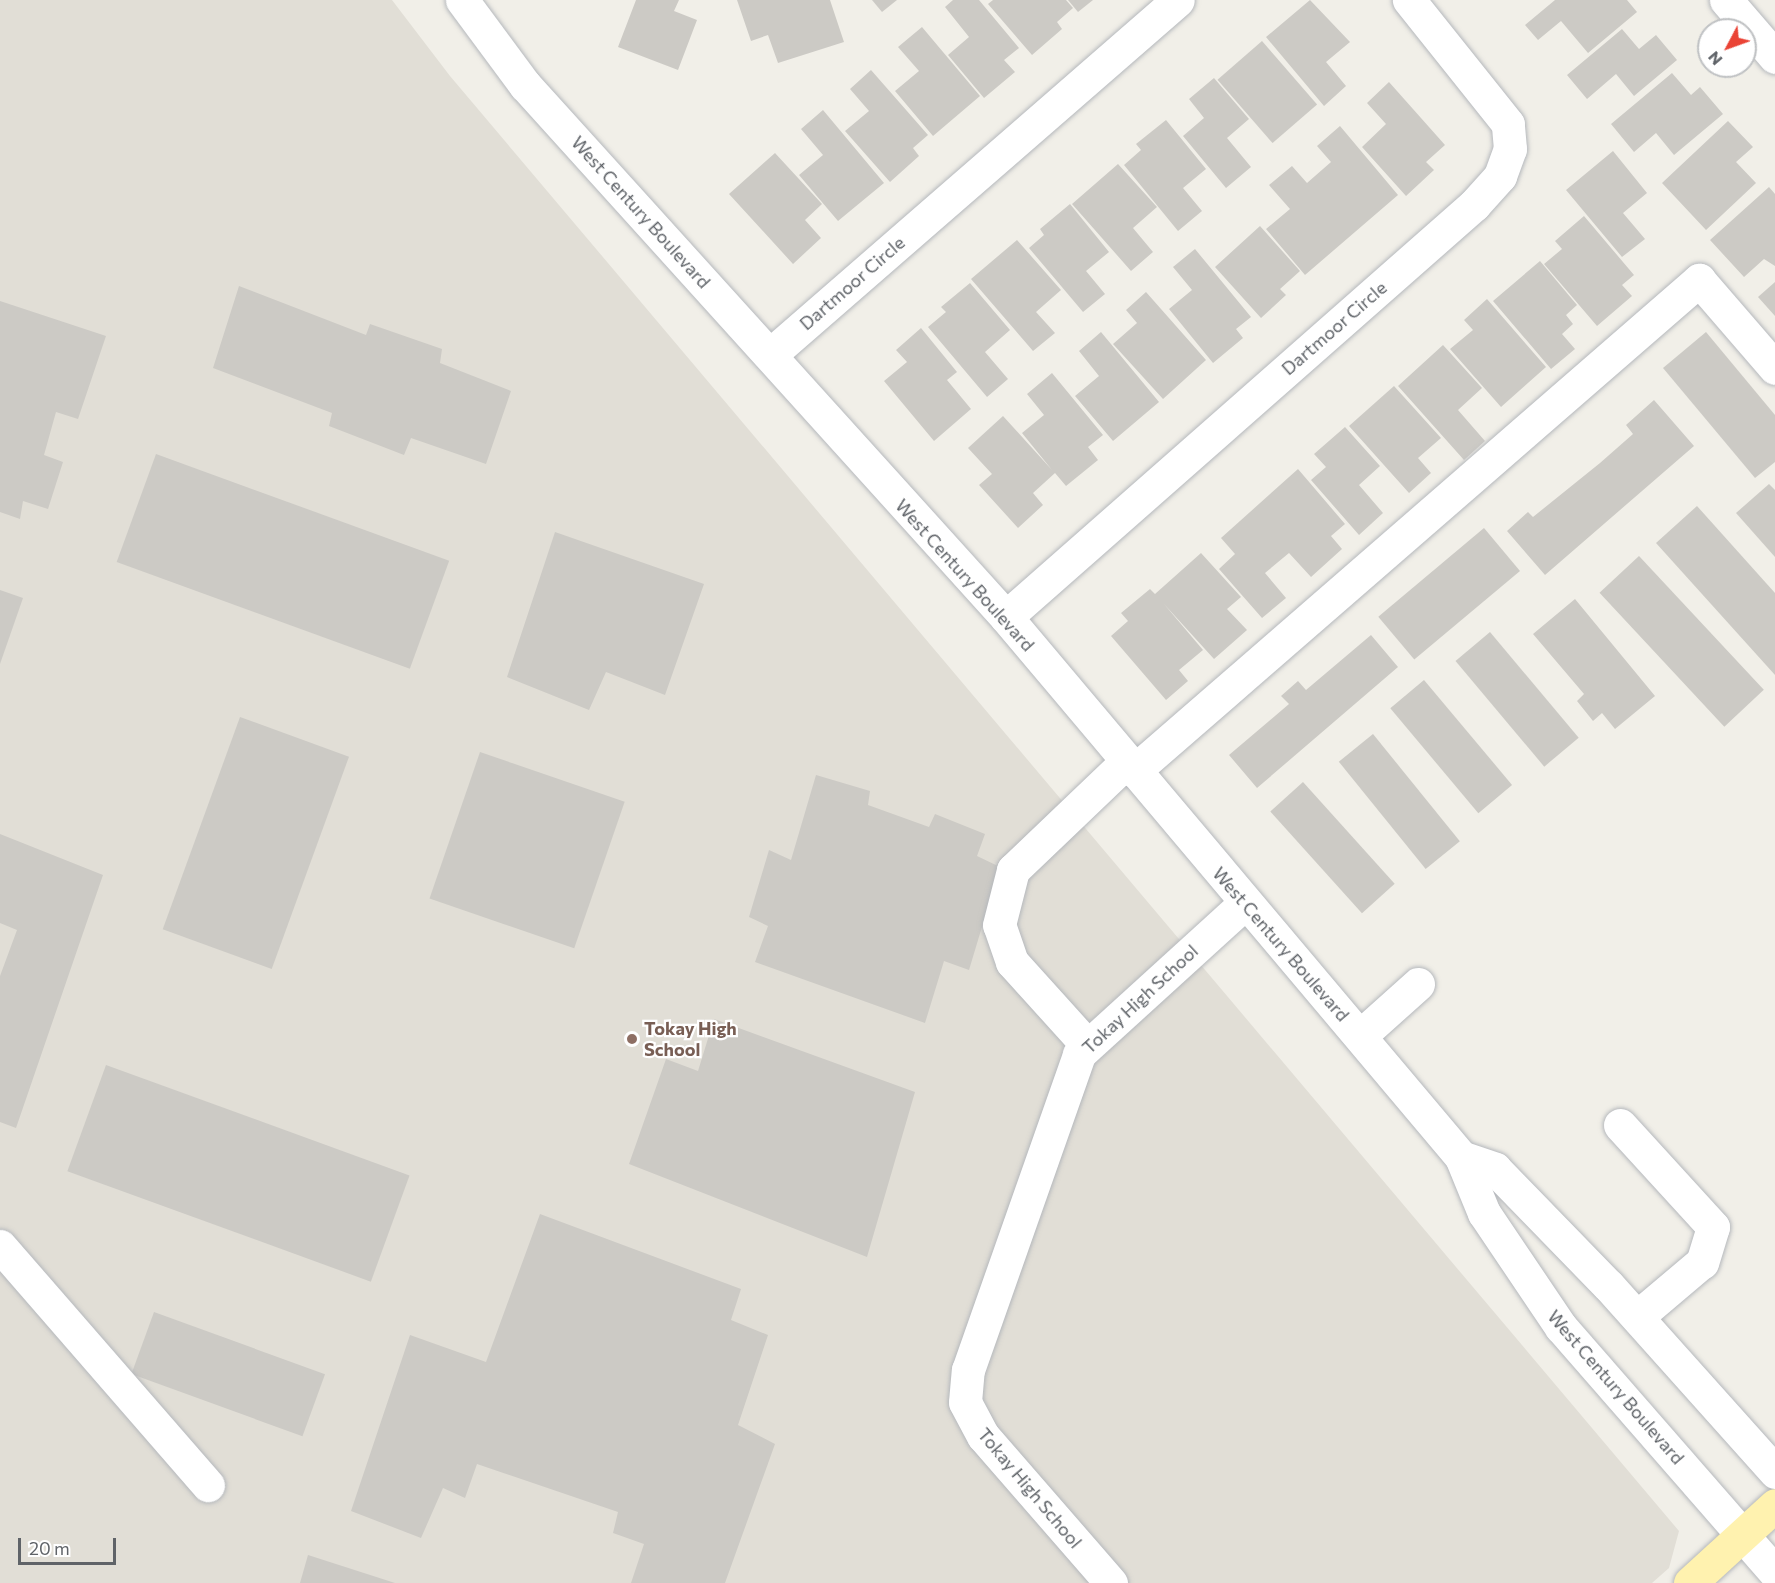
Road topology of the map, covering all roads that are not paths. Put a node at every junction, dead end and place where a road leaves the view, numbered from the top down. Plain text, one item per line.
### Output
1 (462, 0) edge
2 (1178, 0) edge
3 (1409, 0) edge
4 (1726, 0) edge
5 (1775, 57) edge
6 (771, 354) junction
7 (1775, 368) edge
8 (1006, 617) junction
9 (1130, 766) junction
10 (1245, 903) junction
11 (1418, 984) dead end
12 (1360, 1036) junction
13 (1087, 1045) junction
14 (1620, 1125) dead end
15 (1461, 1157) junction
16 (0, 1246) edge
17 (1637, 1317) junction
18 (1775, 1472) edge
19 (208, 1485) dead end
20 (1775, 1505) edge
21 (1744, 1534) junction
22 (1775, 1572) edge
23 (1111, 1583) edge
24 (1690, 1583) edge

1 - 6 street, West Century Boulevard
2 - 6 street, Dartmoor Circle
3 - 8 street, Dartmoor Circle
4 - 5 street
6 - 8 street, West Century Boulevard
7 - 9 street
8 - 9 street, West Century Boulevard
9 - 10 street, West Century Boulevard
9 - 13 street
10 - 12 street, West Century Boulevard
10 - 13 street, Tokay High School
11 - 12 street
12 - 15 street, West Century Boulevard
13 - 23 street, Tokay High School
14 - 17 street
15 - 17 street
15 - 21 street, West Century Boulevard
16 - 19 street
17 - 18 street
20 - 21 main road
21 - 22 street, West Century Boulevard
21 - 24 main road

